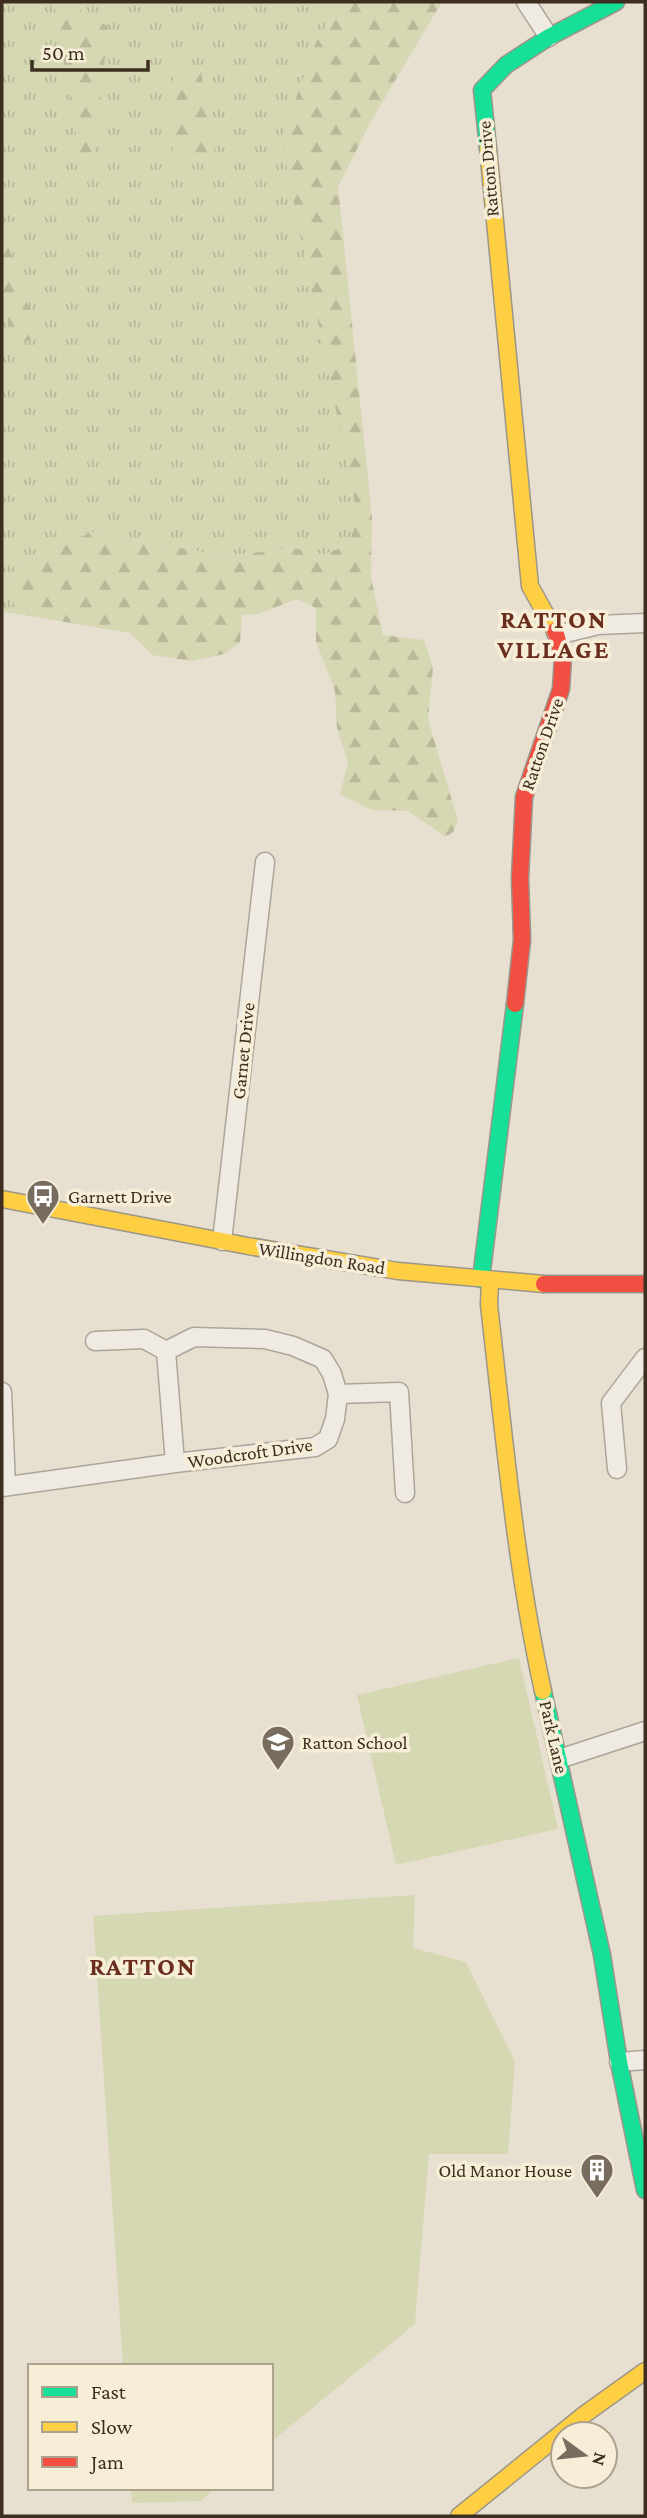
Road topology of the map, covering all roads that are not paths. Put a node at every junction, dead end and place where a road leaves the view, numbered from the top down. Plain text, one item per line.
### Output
1 (526, 2) edge
2 (616, 2) edge
3 (549, 37) junction
4 (645, 623) edge
5 (557, 635) junction
6 (264, 862) dead end
7 (2, 1199) edge
8 (222, 1241) junction
9 (485, 1280) junction
10 (645, 1284) edge
11 (95, 1340) dead end
12 (166, 1350) junction
13 (645, 1358) edge
14 (2, 1392) edge
15 (338, 1394) junction
16 (175, 1463) junction
17 (617, 1469) dead end
18 (4, 1486) edge
19 (405, 1493) dead end
20 (645, 1731) edge
21 (559, 1759) junction
22 (645, 2060) edge
23 (619, 2062) junction
24 (645, 2190) edge
25 (645, 2371) edge
26 (459, 2516) edge

1 - 3 street
2 - 3 street
3 - 5 street, Ratton Drive
4 - 5 street
5 - 9 street, Ratton Drive
6 - 8 street, Garnet Drive
7 - 8 street, Willingdon Road
8 - 9 street, Willingdon Road
9 - 10 street, Willingdon Road
9 - 21 street, Park Lane
11 - 12 street
12 - 15 street
12 - 16 street, Woodcroft Drive
13 - 17 street
14 - 18 street
15 - 16 street, Woodcroft Drive
15 - 19 street
16 - 18 street, Woodcroft Drive
20 - 21 street
21 - 23 street, Park Lane
22 - 23 street
23 - 24 street, Park Lane
25 - 26 street

